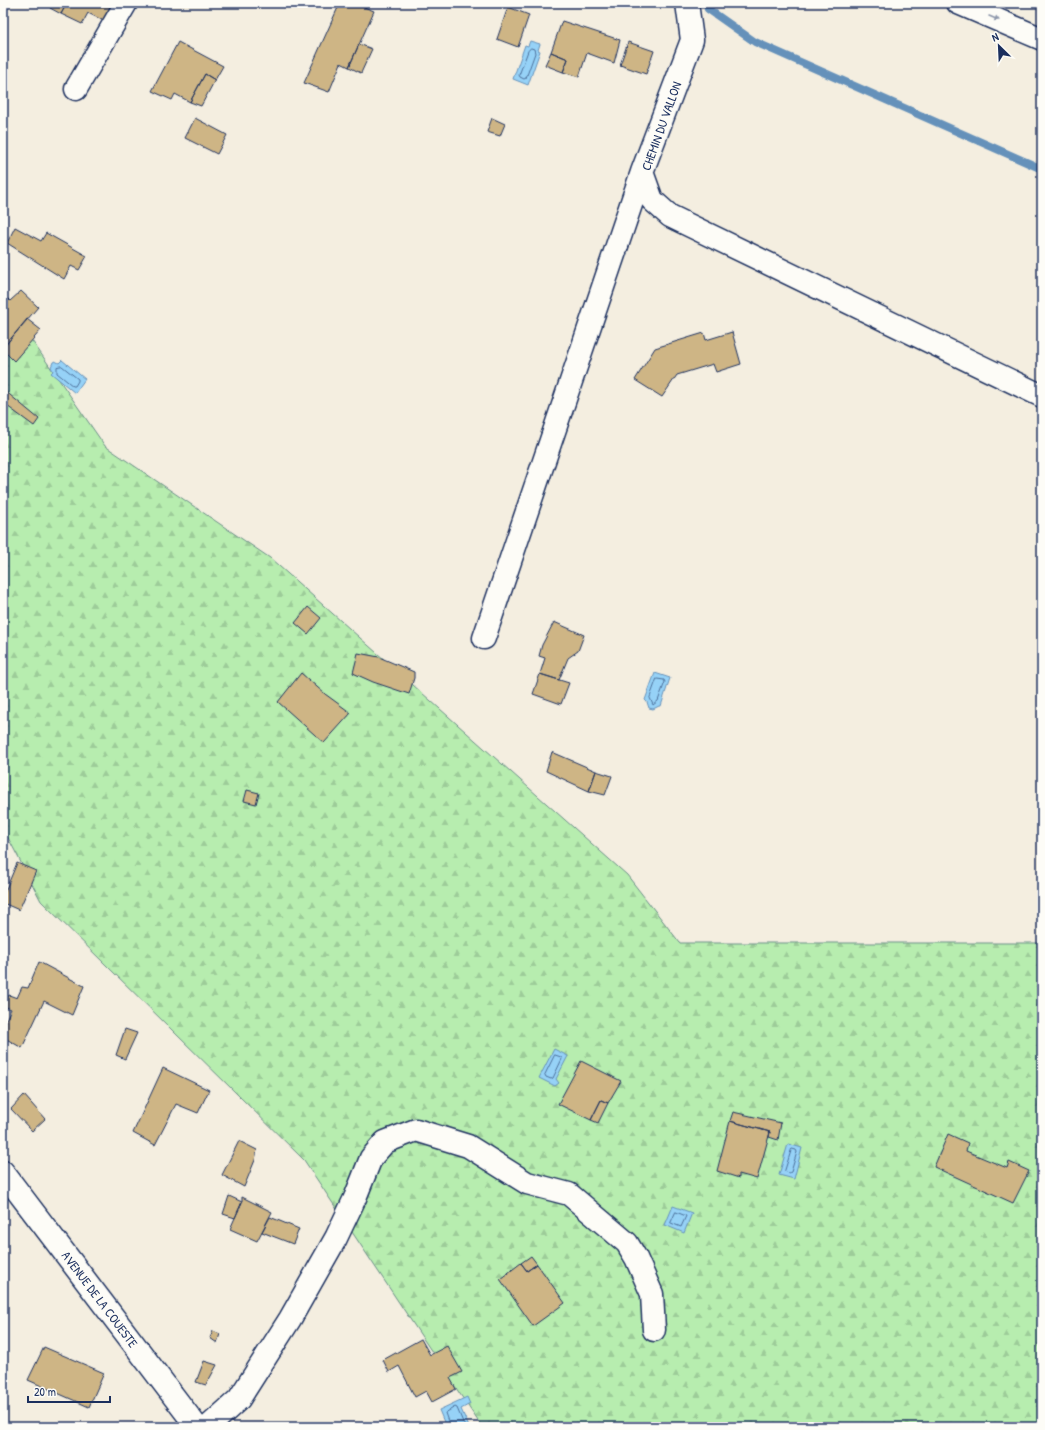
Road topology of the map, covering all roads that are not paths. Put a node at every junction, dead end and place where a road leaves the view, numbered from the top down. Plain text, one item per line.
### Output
1 (126, 3) edge
2 (687, 3) edge
3 (958, 3) edge
4 (1042, 39) edge
5 (76, 89) dead end
6 (642, 172) junction
7 (1042, 396) edge
8 (484, 638) dead end
9 (3, 1172) edge
10 (654, 1330) dead end
11 (197, 1427) edge
12 (208, 1427) edge

1 - 5 main road
2 - 6 main road, CHEMIN DU VALLON
3 -> 4 main road
6 - 7 main road, CHEMIN DU VALLON
6 - 8 main road
9 - 11 main road, AVENUE DE LA COUESTE
10 - 12 main road

